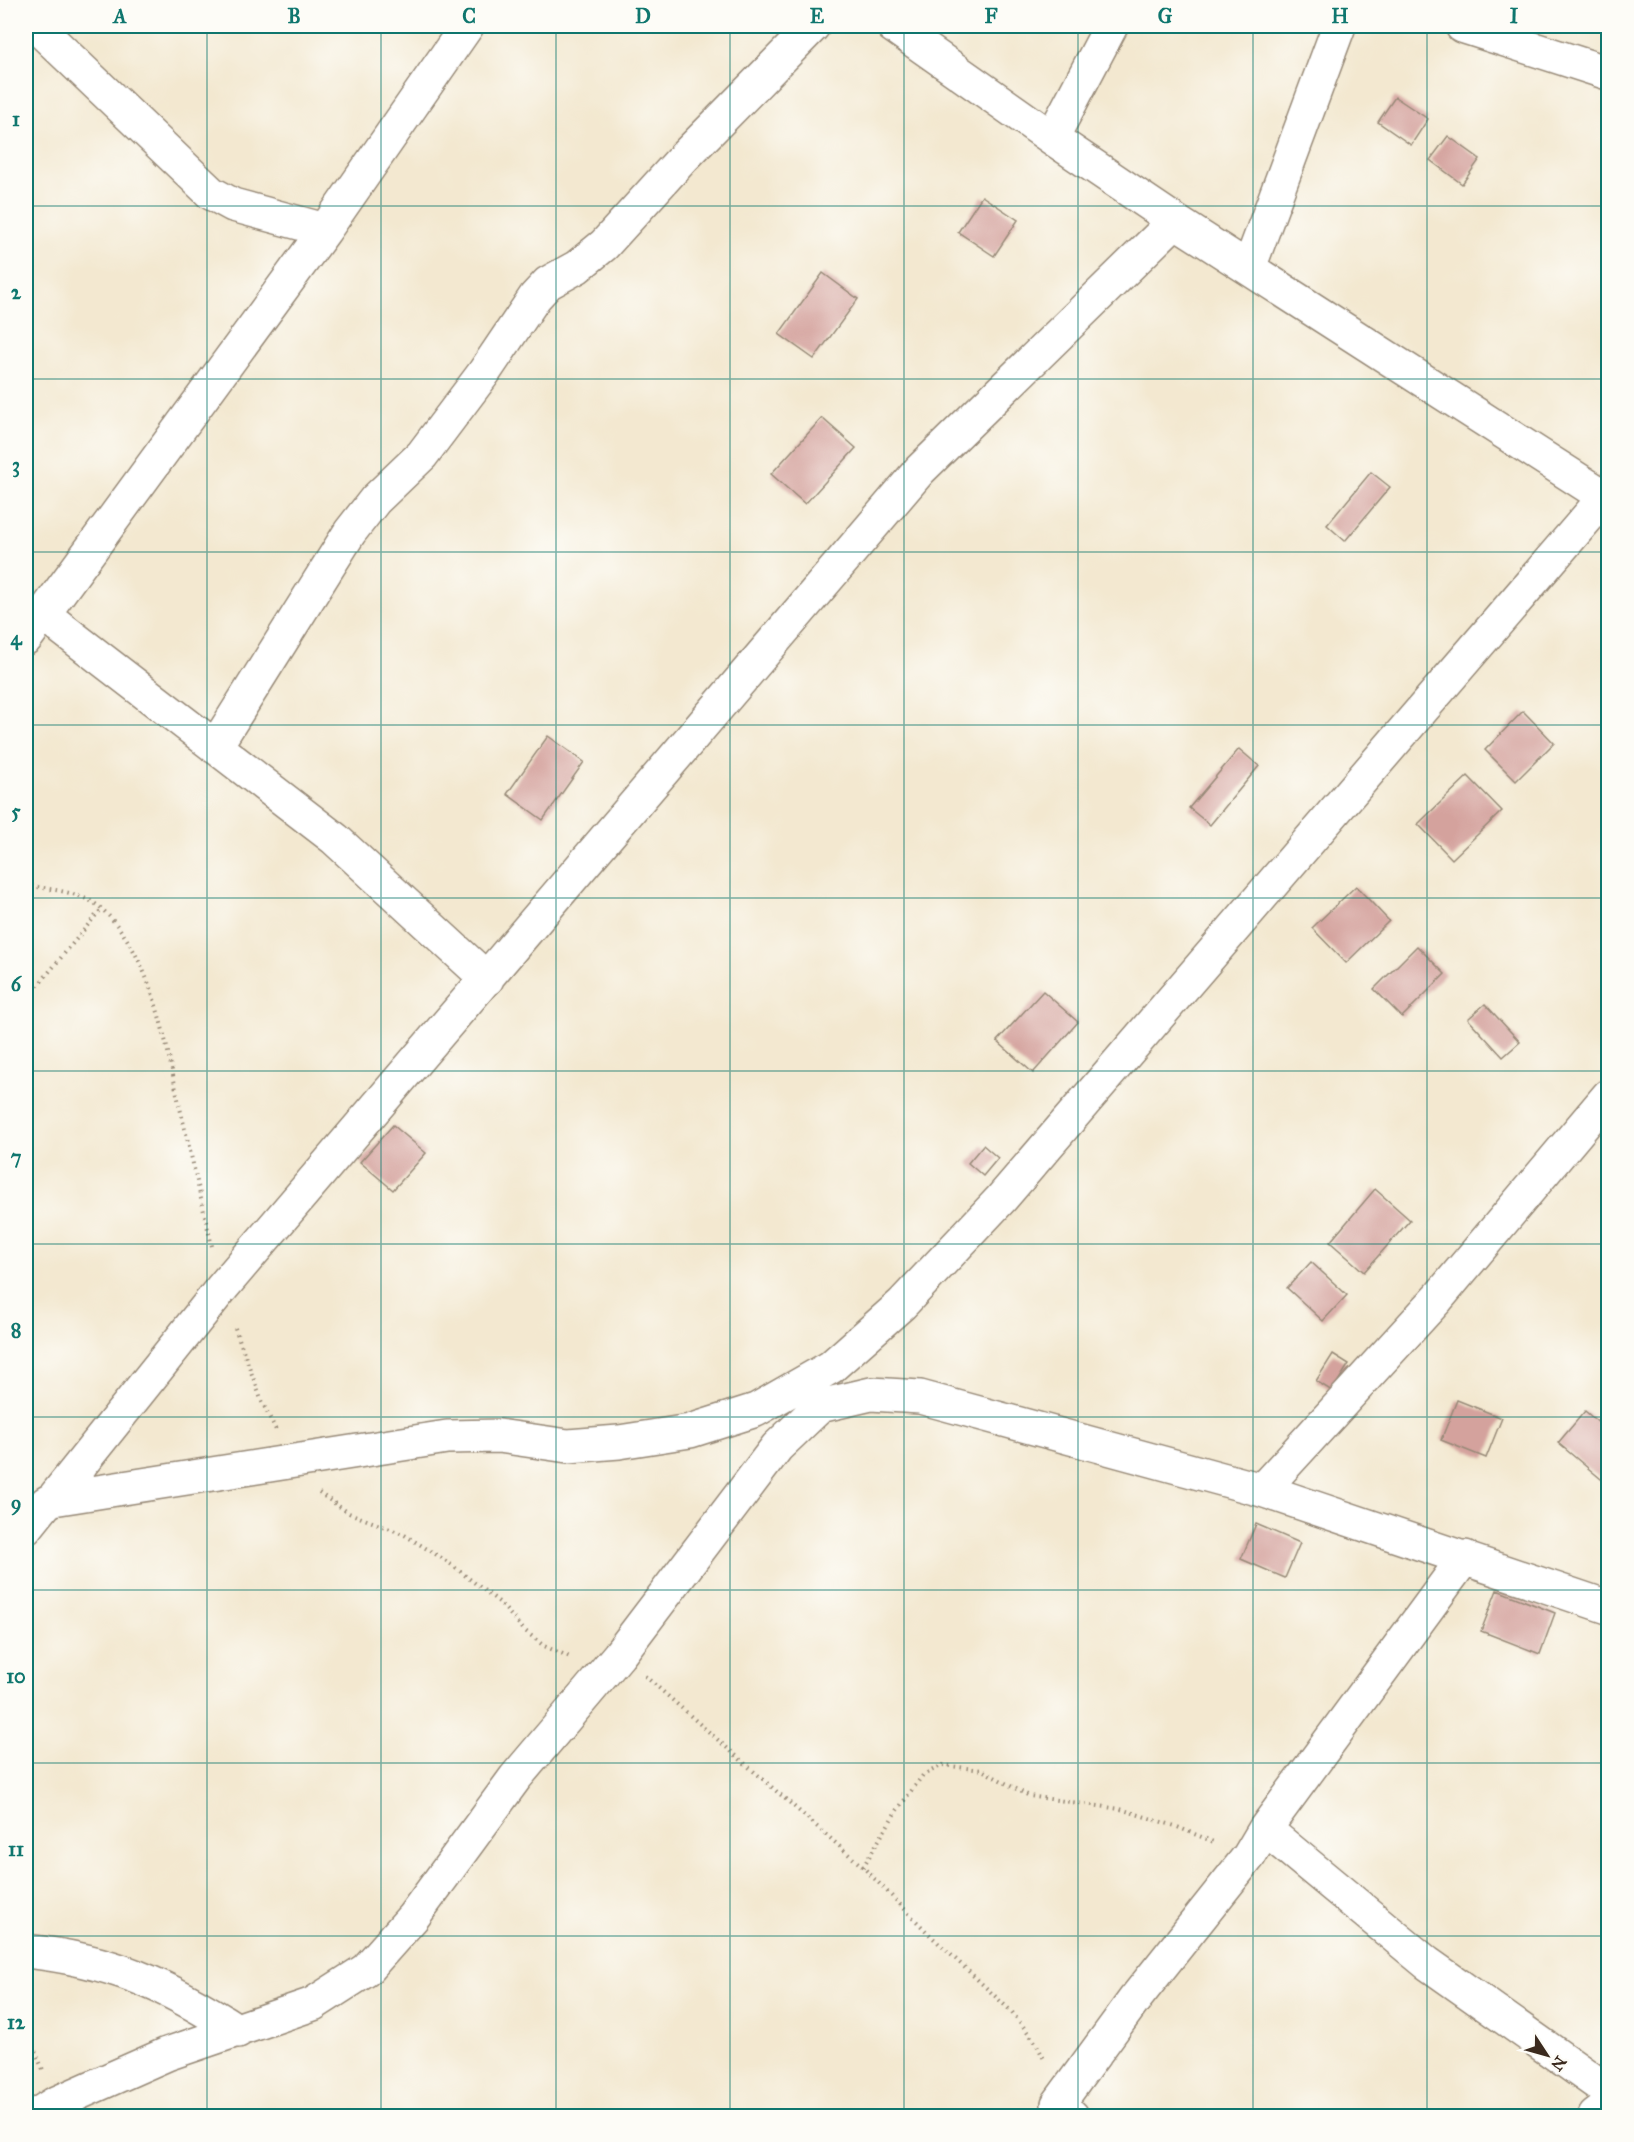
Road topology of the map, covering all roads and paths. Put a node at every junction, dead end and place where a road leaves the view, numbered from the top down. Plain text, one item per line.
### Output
1 (36, 26) edge
2 (467, 26) edge
3 (813, 26) edge
4 (893, 26) edge
5 (1111, 26) edge
6 (1339, 26) edge
7 (1462, 26) edge
8 (1608, 73) edge
9 (1052, 138) junction
10 (1175, 221) junction
11 (325, 230) junction
12 (1249, 268) junction
13 (1607, 498) edge
14 (34, 626) edge
15 (215, 747) junction
16 (26, 885) edge
17 (102, 908) junction
18 (487, 979) junction
19 (26, 1000) edge
20 (1608, 1096) edge
21 (221, 1289) junction
22 (293, 1463) junction
23 (1262, 1490) junction
24 (53, 1500) junction
25 (26, 1528) edge
26 (1465, 1557) junction
27 (1608, 1607) edge
28 (619, 1655) junction
29 (1257, 1842) junction
30 (863, 1867) junction
31 (26, 1951) edge
32 (26, 2029) edge
33 (238, 2031) junction
34 (1608, 2091) edge
35 (1608, 2106) edge
36 (49, 2112) edge
37 (1059, 2112) edge
38 (1595, 2116) edge

1 - 11 street
2 - 11 street
3 - 15 street
4 - 9 street
5 - 9 street
6 - 12 street
7 - 8 street
9 - 10 street
10 - 12 street
10 - 18 street
11 - 14 street
12 - 13 street
13 - 22 street
14 - 15 street
15 - 18 street
16 - 17 path
17 - 19 path
17 - 21 path
18 - 21 street
20 - 23 street
21 - 22 path
21 - 24 street
22 - 24 street
22 - 28 path
23 - 26 street
23 - 28 street
24 - 25 street
26 - 27 street
26 - 29 street
28 - 30 path
28 - 33 street
29 - 30 path
29 - 34 street
29 - 37 street
30 - 37 path
31 - 33 street
32 - 36 path
33 - 36 street
35 - 38 street

